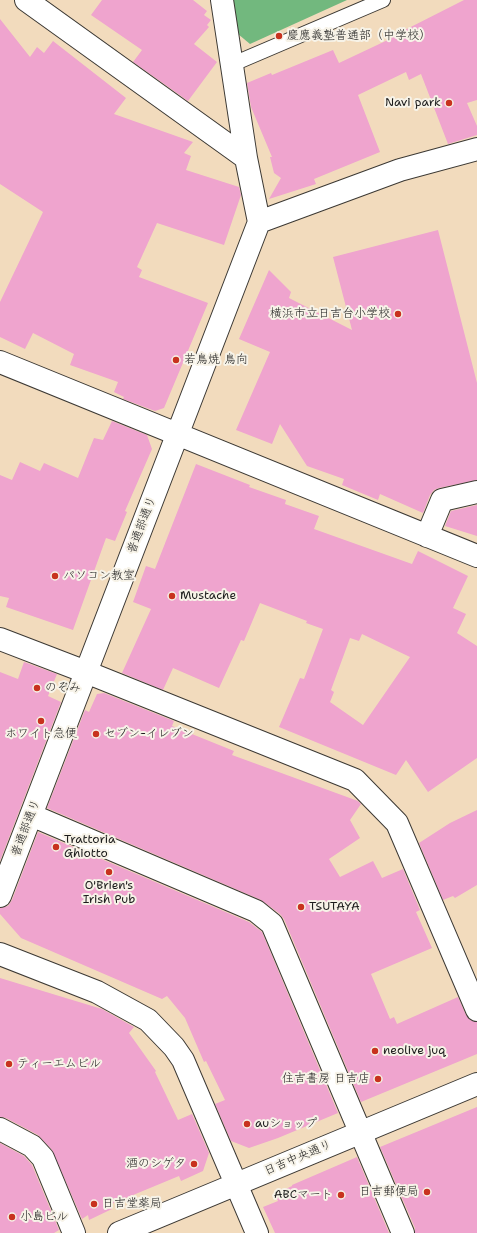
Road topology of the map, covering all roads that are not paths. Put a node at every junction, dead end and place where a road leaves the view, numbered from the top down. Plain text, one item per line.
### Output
1 (26, 0) edge
2 (222, 0) edge
3 (383, 0) edge
4 (233, 64) junction
5 (477, 149) edge
6 (246, 158) junction
7 (259, 222) junction
8 (0, 362) edge
9 (177, 434) junction
10 (477, 492) edge
11 (427, 536) junction
12 (477, 556) edge
13 (0, 640) edge
14 (86, 672) junction
15 (31, 815) junction
16 (0, 896) edge
17 (0, 954) edge
18 (477, 1010) edge
19 (477, 1084) edge
20 (0, 1129) edge
21 (361, 1132) junction
22 (236, 1184) junction
23 (74, 1233) edge
24 (119, 1233) edge
25 (257, 1233) edge
26 (403, 1233) edge

1 - 6 street
2 - 4 street
3 - 4 lane
4 - 6 street
5 - 7 street
6 - 7 street
7 - 9 street, 普通部通り
8 - 9 street
9 - 11 street
9 - 14 street, 普通部通り
10 - 11 street
11 - 12 street
13 - 14 street
14 - 15 street, 普通部通り
14 - 18 street
15 - 16 street, 普通部通り
15 - 21 street
17 - 22 street
19 - 21 street, 日吉中央通り
20 - 23 street
21 - 22 street, 日吉中央通り
21 - 26 street
22 - 24 street, 日吉中央通り
22 - 25 street

